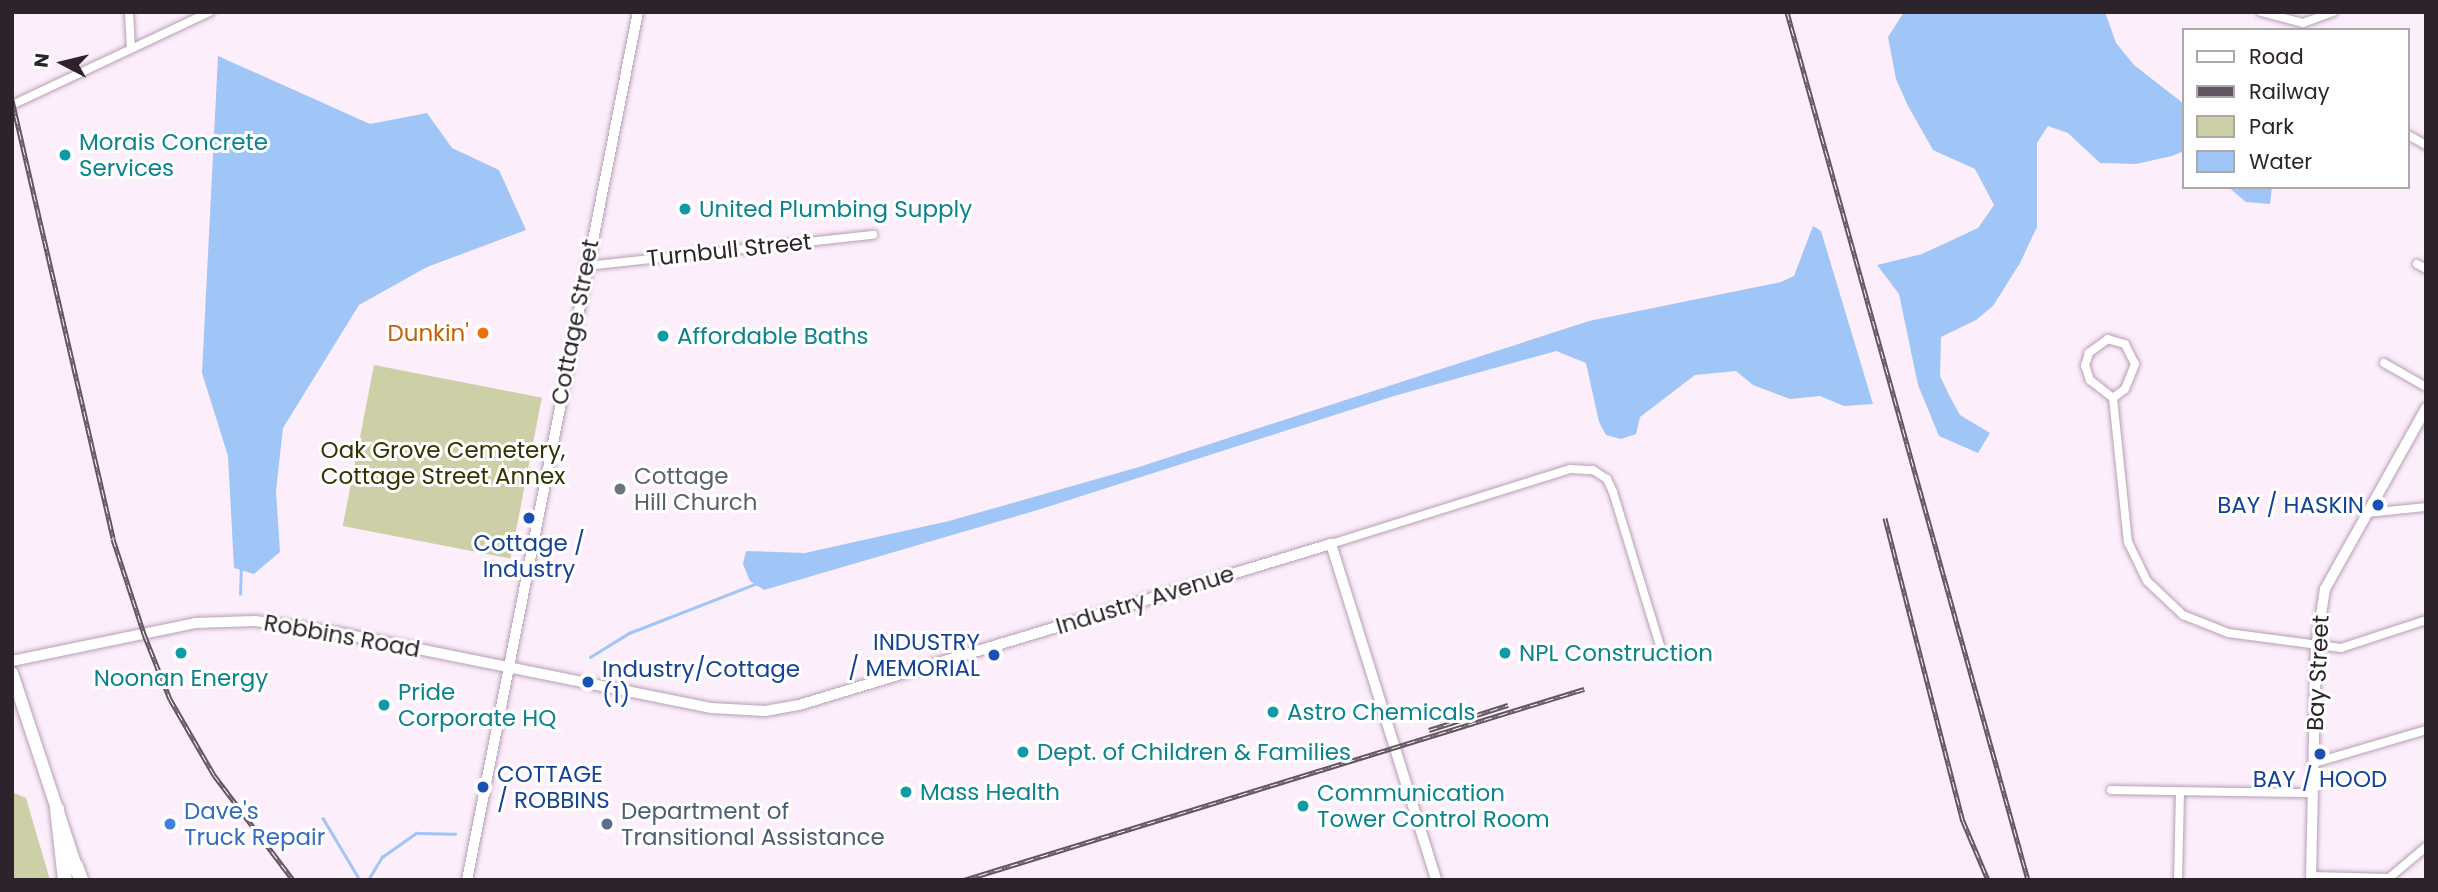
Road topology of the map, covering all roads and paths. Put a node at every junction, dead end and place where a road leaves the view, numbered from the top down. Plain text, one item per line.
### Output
1 (129, 12) edge
2 (210, 12) edge
3 (638, 12) edge
4 (2261, 12) edge
5 (2333, 12) edge
6 (131, 46) junction
7 (12, 105) edge
8 (2410, 136) edge
9 (2426, 145) edge
10 (873, 235) dead end
11 (2417, 264) dead end
12 (586, 267) junction
13 (2426, 269) edge
14 (2384, 363) dead end
15 (2426, 387) edge
16 (2113, 398) junction
17 (2426, 408) edge
18 (2426, 507) edge
19 (2366, 513) junction
20 (1331, 544) junction
21 (2426, 620) edge
22 (1660, 646) dead end
23 (2316, 647) junction
24 (12, 661) edge
25 (506, 665) junction
26 (12, 673) edge
27 (2426, 730) edge
28 (2314, 763) junction
29 (2111, 790) dead end
30 (2180, 793) junction
31 (2313, 793) junction
32 (57, 809) junction
33 (2426, 847) edge
34 (79, 873) edge
35 (2311, 878) edge
36 (2391, 879) edge
37 (65, 880) edge
38 (467, 880) edge
39 (1436, 880) edge
40 (2178, 880) edge

1 - 6 street
2 - 6 street
3 - 12 street, Cottage Street
4 - 5 street
6 - 7 street
8 - 9 street
10 - 12 street, Turnbull Street
11 - 13 street
12 - 25 street, Cottage Street
14 - 15 street
16 - 16 street
16 - 23 street
17 - 19 street, Bay Street
18 - 19 street
19 - 23 street, Bay Street
20 - 22 street, Industry Avenue
20 - 25 street, Industry Avenue
20 - 39 street
21 - 23 street
23 - 28 street, Bay Street
24 - 25 street, Robbins Road
25 - 38 street, Cottage Street
26 - 32 main road
27 - 28 street
28 - 31 street, Bay Street
29 - 30 street
30 - 31 street
30 - 40 street
31 - 35 street, Bay Street
32 - 34 main road
32 - 37 highway
33 - 36 street
35 - 36 street

